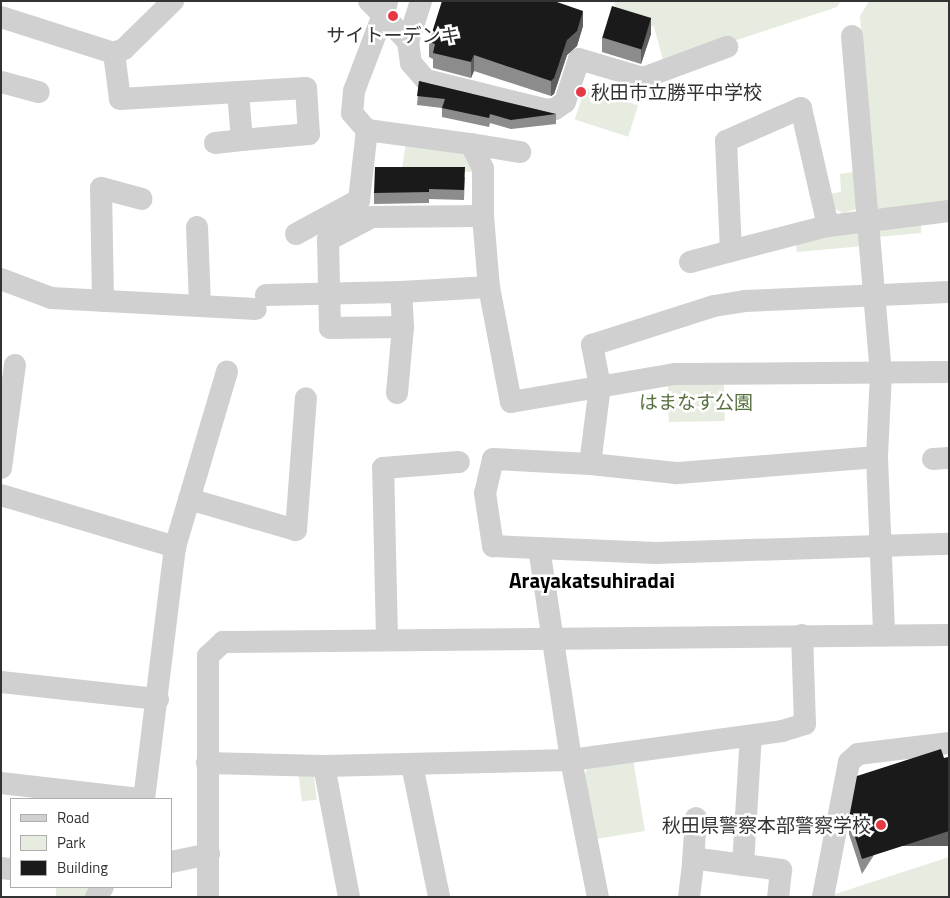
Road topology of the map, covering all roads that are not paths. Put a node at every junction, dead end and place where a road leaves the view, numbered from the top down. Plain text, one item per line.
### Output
1 (173, 1) edge
2 (421, 1) edge
3 (380, 6) edge
4 (1, 17) edge
5 (852, 36) dead end
6 (408, 42) junction
7 (727, 48) dead end
8 (114, 53) junction
9 (1, 82) edge
10 (40, 92) dead end
11 (238, 92) junction
12 (367, 130) junction
13 (242, 140) junction
14 (215, 143) dead end
15 (471, 144) junction
16 (520, 152) dead end
17 (142, 199) dead end
18 (949, 212) edge
19 (482, 216) junction
20 (869, 220) junction
21 (828, 226) junction
22 (197, 227) dead end
23 (296, 234) dead end
24 (731, 251) junction
25 (690, 262) dead end
26 (1, 279) edge
27 (489, 287) junction
28 (401, 292) junction
29 (949, 292) edge
30 (329, 294) junction
31 (875, 295) junction
32 (103, 301) junction
33 (200, 306) junction
34 (403, 326) junction
35 (15, 365) dead end
36 (227, 372) dead end
37 (949, 372) edge
38 (881, 374) junction
39 (600, 386) junction
40 (397, 393) dead end
41 (306, 398) dead end
42 (877, 457) junction
43 (459, 462) dead end
44 (590, 464) junction
45 (1, 468) edge
46 (1, 495) edge
47 (189, 499) junction
48 (949, 544) edge
49 (881, 546) junction
50 (175, 547) junction
51 (539, 548) junction
52 (884, 634) junction
53 (802, 635) junction
54 (949, 635) edge
55 (551, 638) junction
56 (387, 639) junction
57 (1, 682) edge
58 (158, 699) junction
59 (750, 736) junction
60 (949, 743) edge
61 (571, 760) junction
62 (207, 763) junction
63 (412, 764) junction
64 (324, 766) junction
65 (1, 783) edge
66 (130, 798) edge
67 (144, 798) edge
68 (696, 818) dead end
69 (209, 854) junction
70 (172, 862) edge
71 (693, 862) junction
72 (743, 865) junction
73 (208, 897) edge
74 (349, 897) edge
75 (439, 897) edge
76 (598, 897) edge
77 (689, 897) edge
78 (778, 897) edge
79 (824, 897) edge

1 - 8 street
2 - 6 street
3 - 6 street
3 - 12 street
4 - 8 street
5 - 20 street
6 - 7 street
8 - 11 street
9 - 10 street
11 - 13 street
11 - 13 street
12 - 15 street
12 - 23 street
13 - 14 street
15 - 16 street
15 - 19 street
17 - 32 street
18 - 20 street
19 - 27 street
19 - 30 street
20 - 21 street
20 - 31 street
21 - 24 street
21 - 24 street
22 - 33 street
24 - 25 street
26 - 32 street
27 - 28 street
27 - 39 street
28 - 30 street
28 - 34 street
29 - 31 street
30 - 33 street
30 - 34 street
31 - 38 street
31 - 39 street
32 - 33 street
34 - 40 street
35 - 45 street
36 - 47 street
37 - 38 street
38 - 39 street
38 - 42 street
39 - 44 street
41 - 47 street
42 - 44 street
42 - 49 street
43 - 56 street
44 - 51 street
46 - 50 street
47 - 50 street
48 - 49 street
49 - 51 street
49 - 52 street
50 - 58 street
51 - 55 street
52 - 53 street
52 - 54 street
53 - 55 street
53 - 59 street
55 - 56 street
55 - 61 street
56 - 62 street
57 - 58 street
58 - 67 street
59 - 61 street
59 - 72 street
60 - 79 street
61 - 63 street
61 - 76 street
62 - 64 street
62 - 69 street
63 - 64 street
63 - 75 street
64 - 74 street
65 - 66 street
68 - 71 street
69 - 70 street
69 - 73 street
71 - 72 street
71 - 77 street
72 - 78 street

